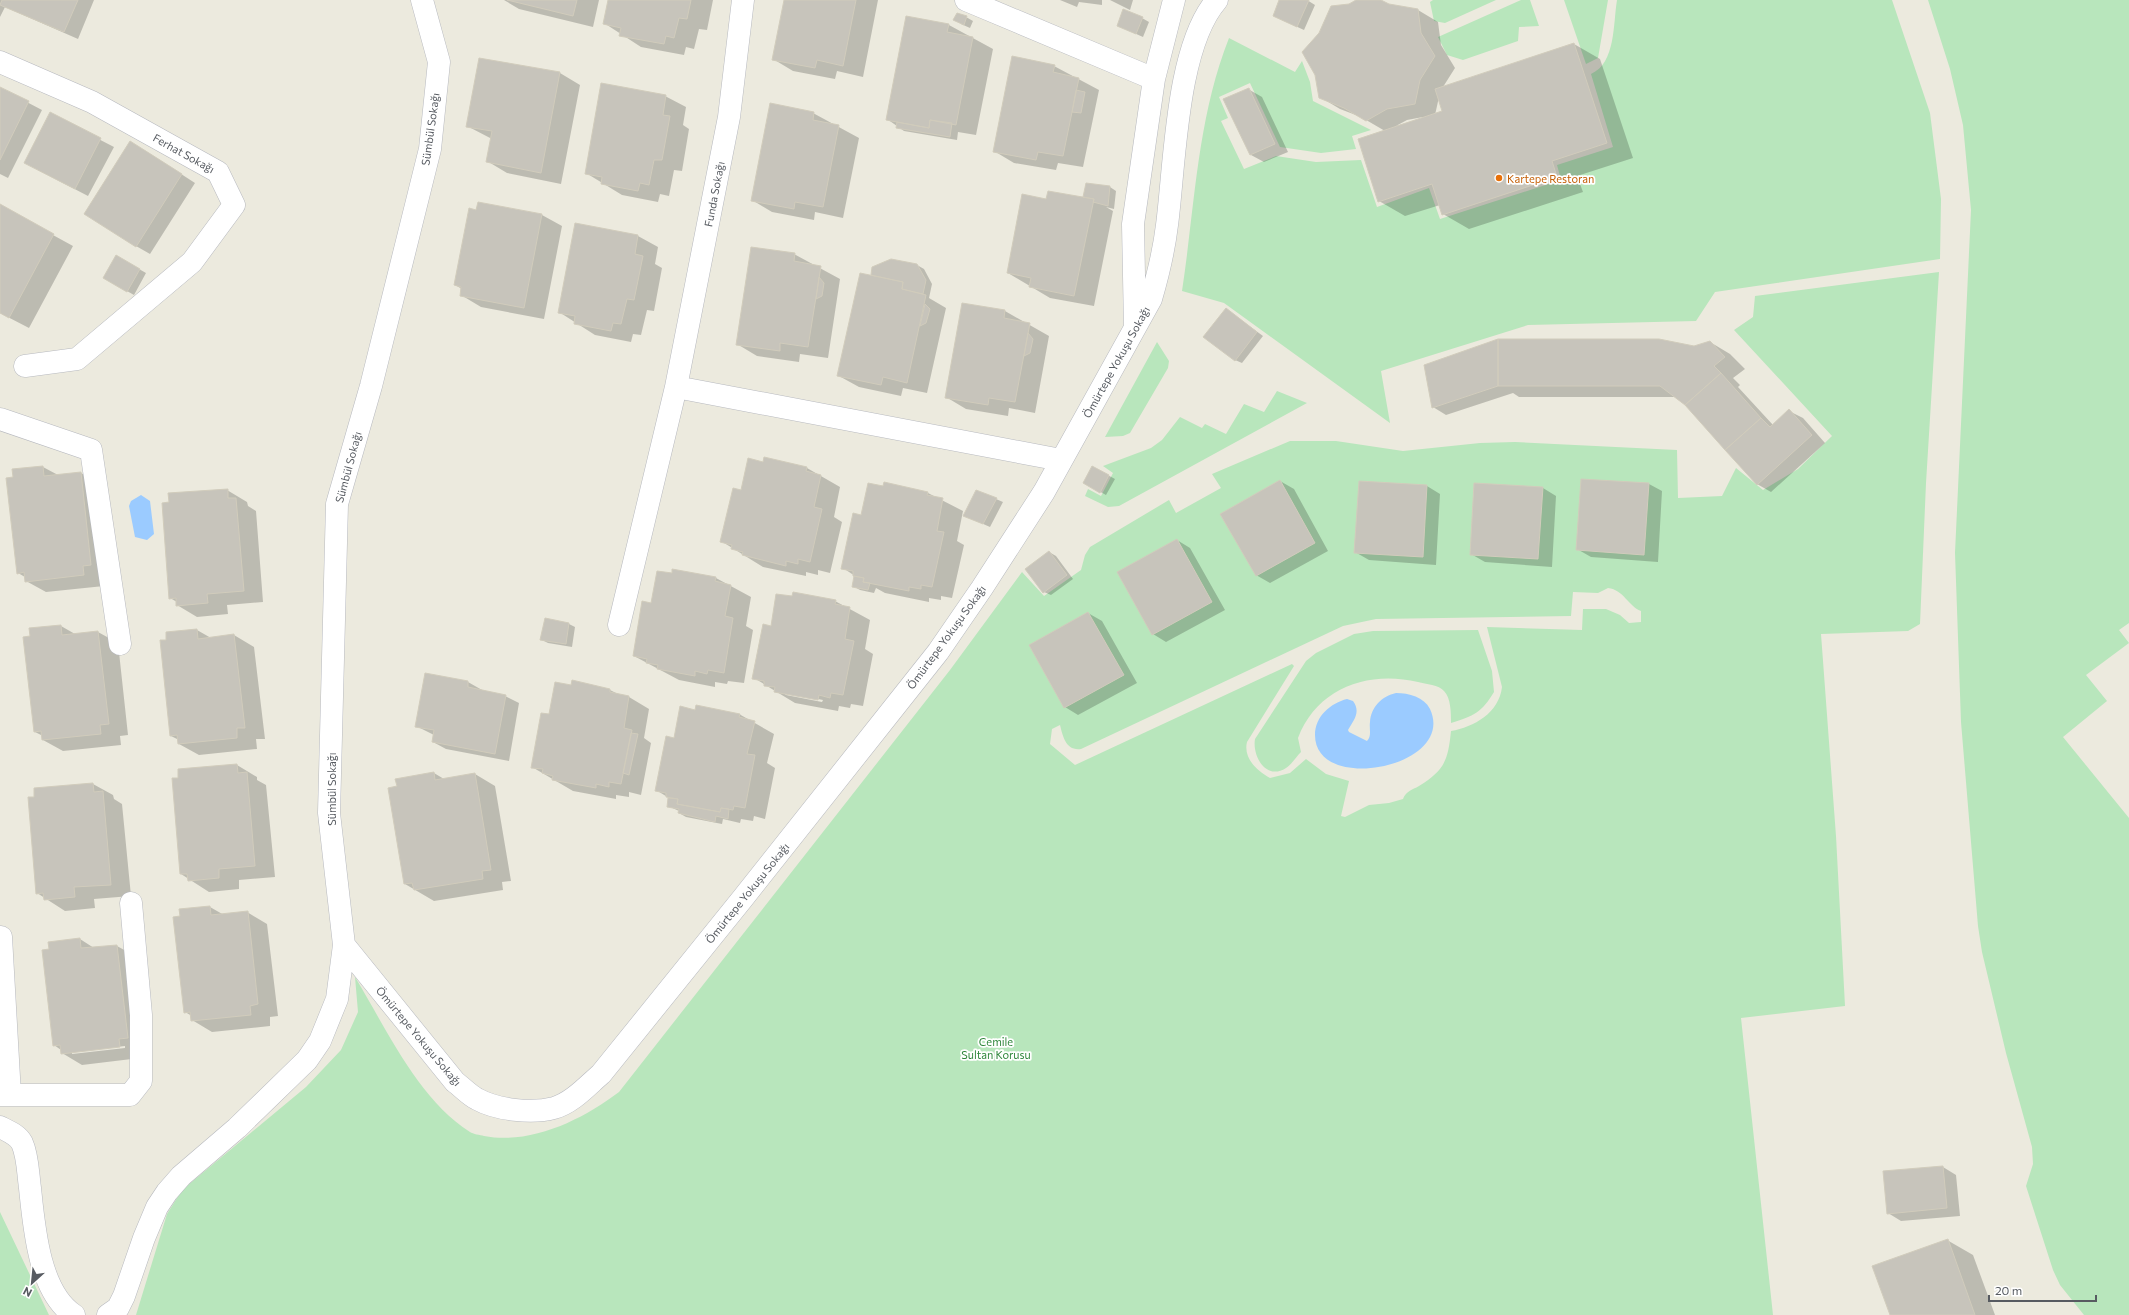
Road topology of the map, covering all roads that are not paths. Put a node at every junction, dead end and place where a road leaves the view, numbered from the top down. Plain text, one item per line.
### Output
1 (422, 0) edge
2 (743, 0) edge
3 (966, 0) edge
4 (1174, 0) edge
5 (1217, 0) edge
6 (0, 62) edge
7 (1154, 79) junction
8 (1135, 330) junction
9 (25, 366) dead end
10 (676, 387) junction
11 (0, 419) edge
12 (1062, 460) junction
13 (618, 625) dead end
14 (120, 644) dead end
15 (131, 903) dead end
16 (1, 937) edge
17 (344, 945) junction
18 (5, 1095) edge
19 (0, 1127) edge
20 (74, 1315) edge
21 (108, 1315) edge

1 - 17 street, Sümbül Sokağı
2 - 10 street, Funda Sokağı
3 - 7 street
4 - 7 street
5 - 8 street, Ömürtepe Yokuşu Sokağı
6 - 9 street, Ferhat Sokağı
7 - 8 street
8 - 12 street, Ömürtepe Yokuşu Sokağı
10 - 12 street
10 - 13 street, Funda Sokağı
11 - 14 street
12 - 17 street, Ömürtepe Yokuşu Sokağı
15 - 18 street
16 - 18 street
17 - 21 street
19 - 20 street

